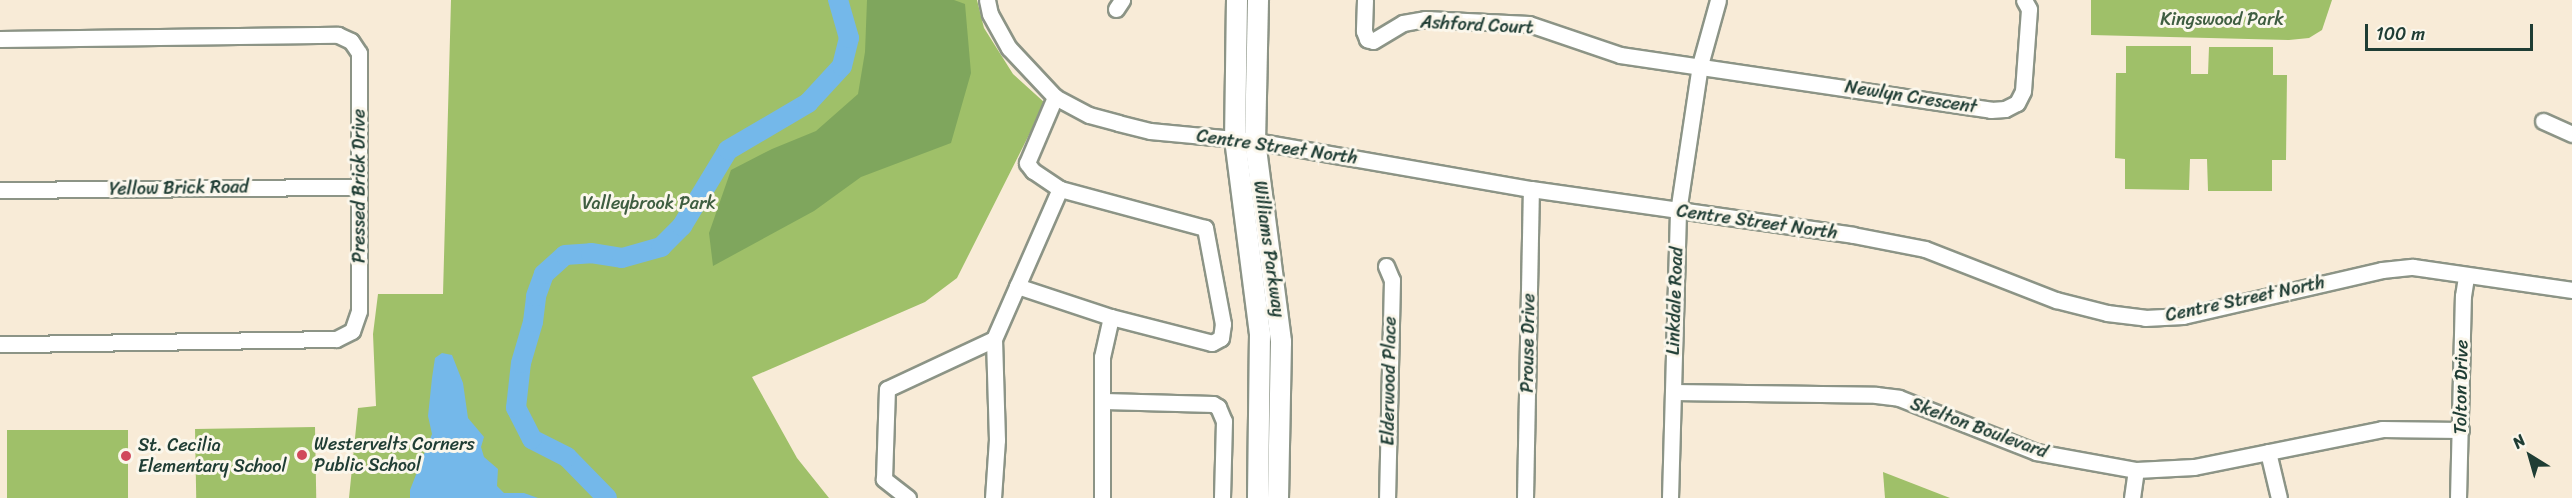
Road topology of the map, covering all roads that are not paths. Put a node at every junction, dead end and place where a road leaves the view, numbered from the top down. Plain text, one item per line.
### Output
1 (987, 0) edge
2 (1237, 0) edge
3 (1258, 0) edge
4 (1365, 0) edge
5 (1718, 0) edge
6 (2024, 0) edge
7 (0, 39) edge
8 (1700, 65) junction
9 (1055, 97) junction
10 (2542, 121) dead end
11 (2572, 134) edge
12 (1235, 140) junction
13 (1256, 141) junction
14 (358, 187) junction
15 (1060, 189) junction
16 (1531, 189) junction
17 (0, 190) edge
18 (1678, 212) junction
19 (1386, 266) dead end
20 (2466, 276) junction
21 (1017, 286) junction
22 (2572, 290) edge
23 (1110, 317) junction
24 (993, 339) junction
25 (0, 344) edge
26 (1673, 392) junction
27 (1104, 401) junction
28 (2461, 430) junction
29 (2268, 452) junction
30 (2136, 470) junction
31 (908, 498) edge
32 (993, 498) edge
33 (1102, 498) edge
34 (1222, 498) edge
35 (1258, 498) edge
36 (1278, 498) edge
37 (1387, 498) edge
38 (1525, 498) edge
39 (1670, 498) edge
40 (2132, 498) edge
41 (2279, 498) edge
42 (2458, 498) edge

1 - 9 street, Centre Street North
2 - 12 main road, Williams Parkway
3 - 13 main road, Williams Parkway
4 - 8 street, Ashford Court
5 - 8 street, Linkdale Road
6 - 8 street, Newlyn Crescent
7 - 14 street, Pressed Brick Drive
8 - 18 street, Linkdale Road
9 - 12 street, Centre Street North
9 - 15 street
10 - 11 street
12 - 13 street, Centre Street North
12 - 35 main road, Williams Parkway
13 - 16 street, Centre Street North
13 - 36 main road, Williams Parkway
14 - 17 street, Yellow Brick Road
14 - 25 street, Pressed Brick Drive
15 - 21 street
15 - 23 street
16 - 18 street, Centre Street North
16 - 38 street, Prouse Drive
18 - 20 street, Centre Street North
18 - 26 street, Linkdale Road
19 - 37 street, Elderwood Place
20 - 22 street, Centre Street North
20 - 28 street, Tolton Drive
21 - 23 street
21 - 24 street
23 - 27 street
24 - 31 street
24 - 32 street
26 - 30 street, Skelton Boulevard
26 - 39 street, Linkdale Road
27 - 33 street
27 - 34 street
28 - 29 street, Skelton Boulevard
28 - 42 street, Tolton Drive
29 - 30 street, Skelton Boulevard
29 - 41 street
30 - 40 street

